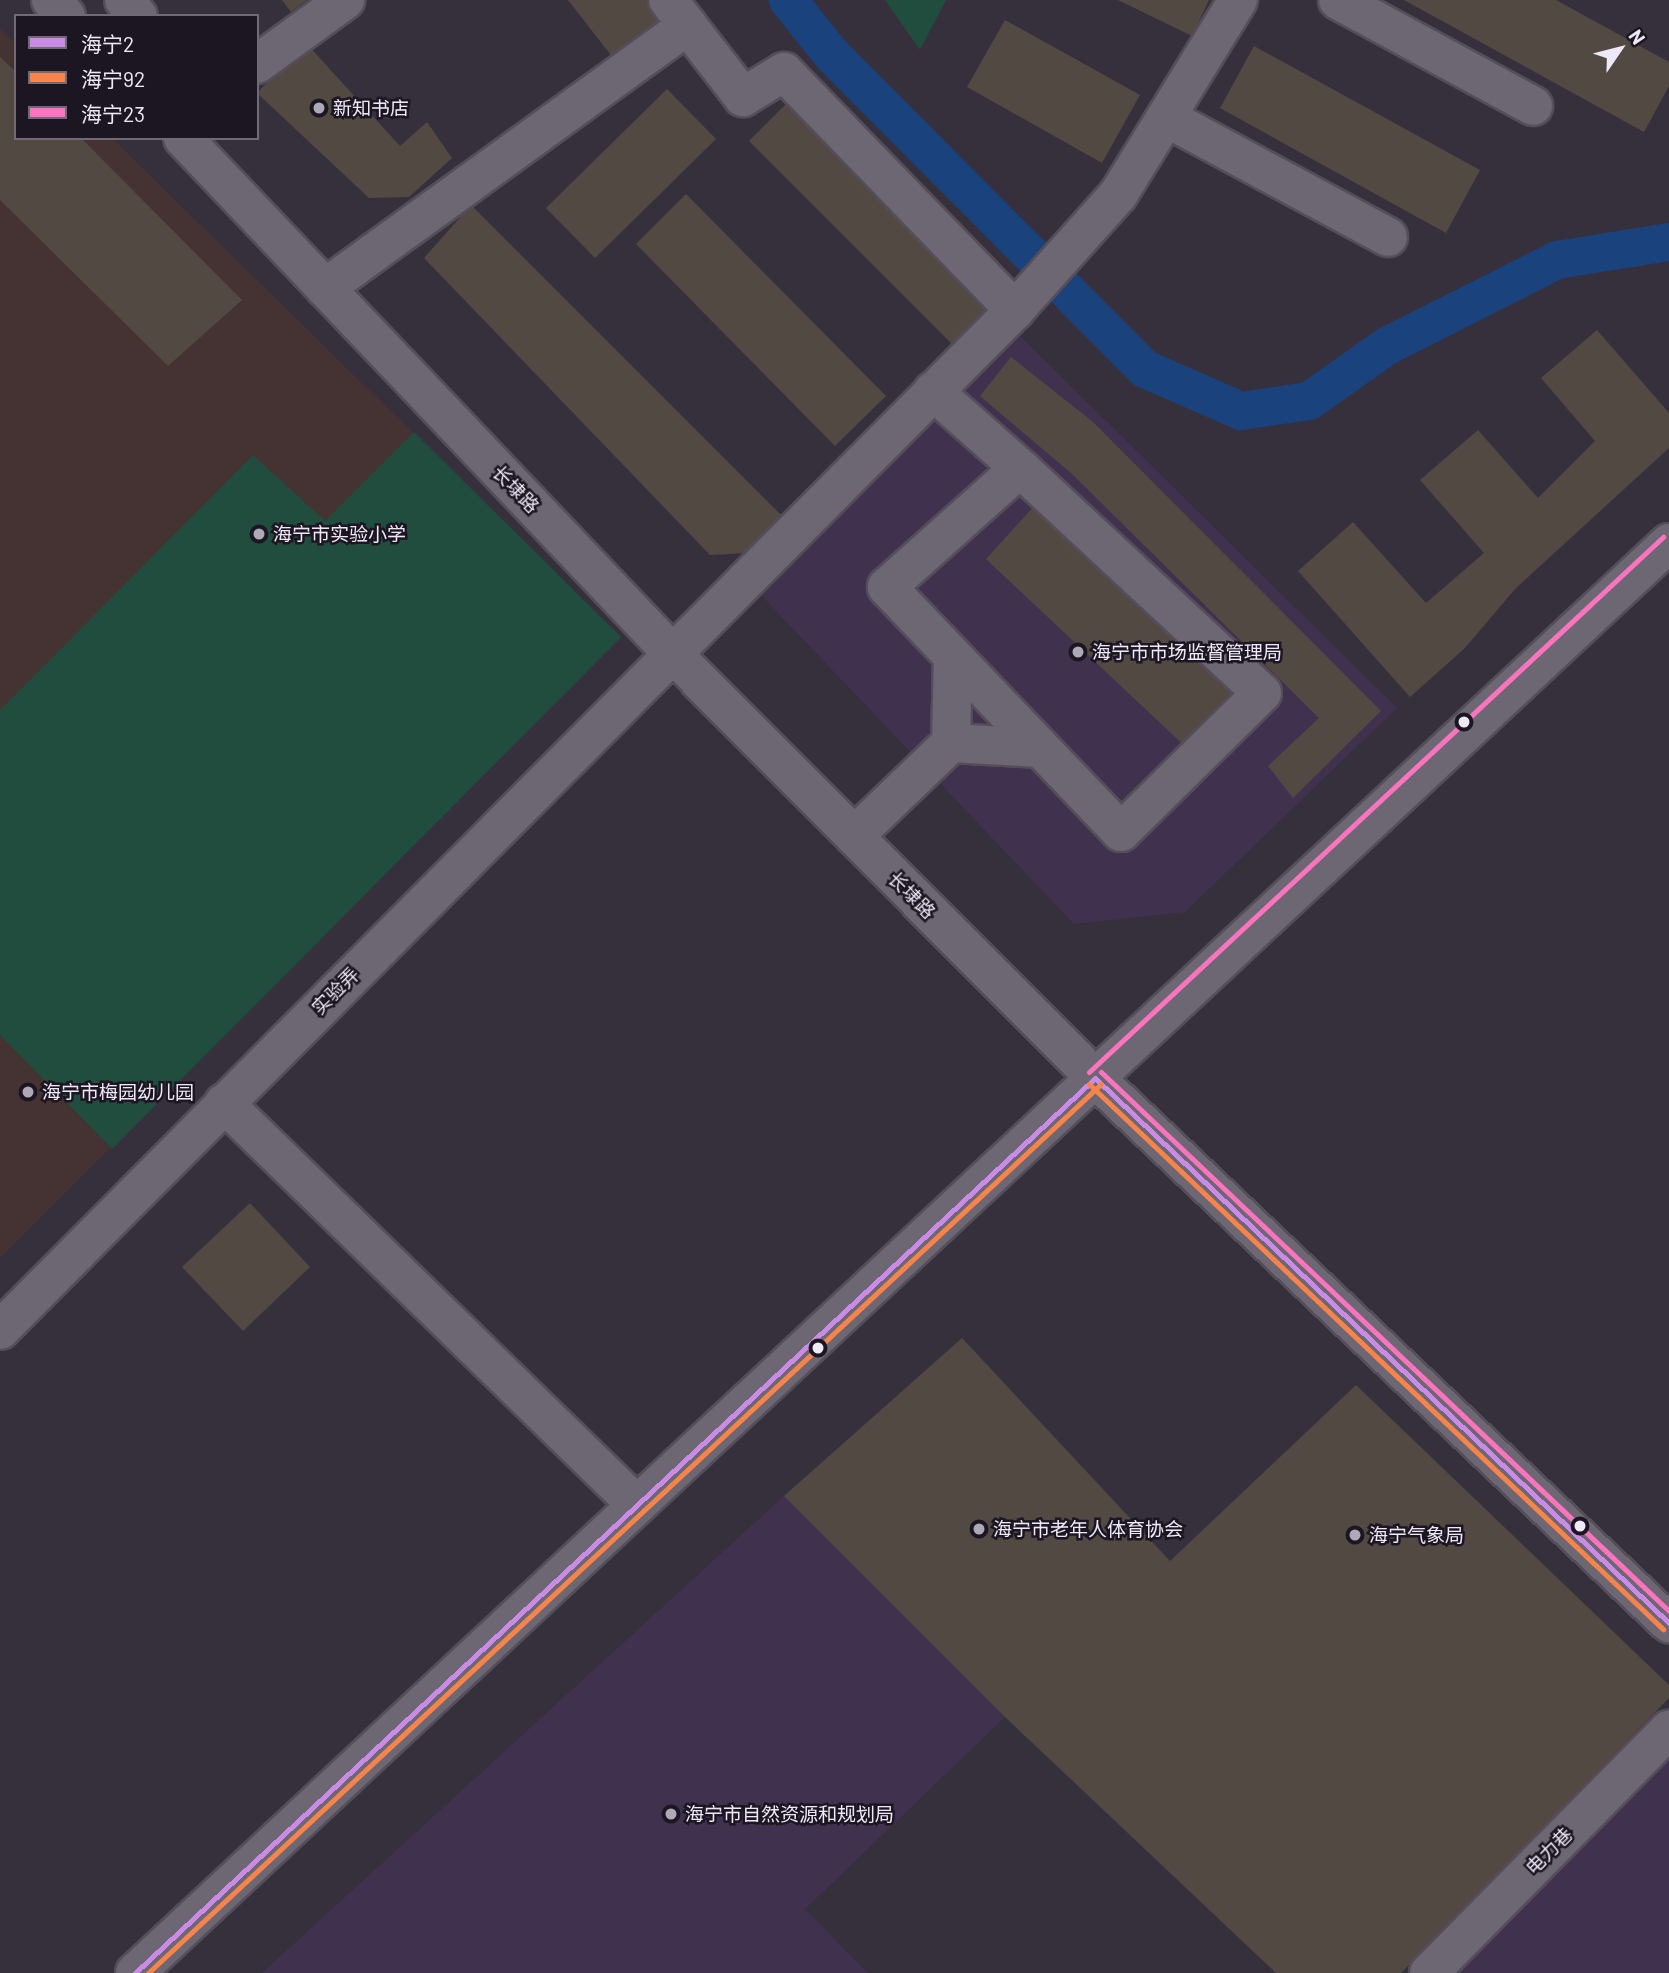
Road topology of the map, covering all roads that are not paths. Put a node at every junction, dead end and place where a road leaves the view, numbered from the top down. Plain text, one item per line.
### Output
1 (51, 0) edge
2 (124, 0) edge
3 (345, 0) edge
4 (1238, 0) edge
5 (1338, 0) edge
6 (678, 13) edge
7 (64, 14) edge
8 (136, 14) edge
9 (259, 63) edge
10 (1533, 106) dead end
11 (1167, 118) junction
12 (185, 140) edge
13 (1388, 237) dead end
14 (325, 288) junction
15 (1015, 310) junction
16 (933, 391) junction
17 (1020, 468) junction
18 (1669, 543) edge
19 (671, 652) junction
20 (954, 657) junction
21 (951, 743) junction
22 (1040, 748) junction
23 (854, 836) junction
24 (1095, 1078) junction
25 (224, 1103) junction
26 (0, 1330) edge
27 (638, 1505) junction
28 (1669, 1623) edge
29 (1669, 1730) edge
30 (135, 1973) edge
31 (1429, 1973) edge

1 - 7 street
2 - 8 street
3 - 9 street
4 - 11 street, 实验弄
5 - 10 street
6 - 14 street
6 - 15 street
11 - 13 street
11 - 15 street, 实验弄
12 - 14 street, 长埭路
14 - 19 street, 长埭路
15 - 16 street, 实验弄
16 - 17 street
16 - 19 street, 实验弄
17 - 20 street
17 - 22 street
18 - 24 street
19 - 23 street, 长埭路
19 - 25 street, 实验弄
20 - 21 street
20 - 22 street
21 - 22 street
21 - 23 street
23 - 24 street, 长埭路
24 - 27 street
24 - 28 street, 长埭路
25 - 26 street, 实验弄
25 - 27 street
27 - 30 street
29 - 31 street, 电力巷

